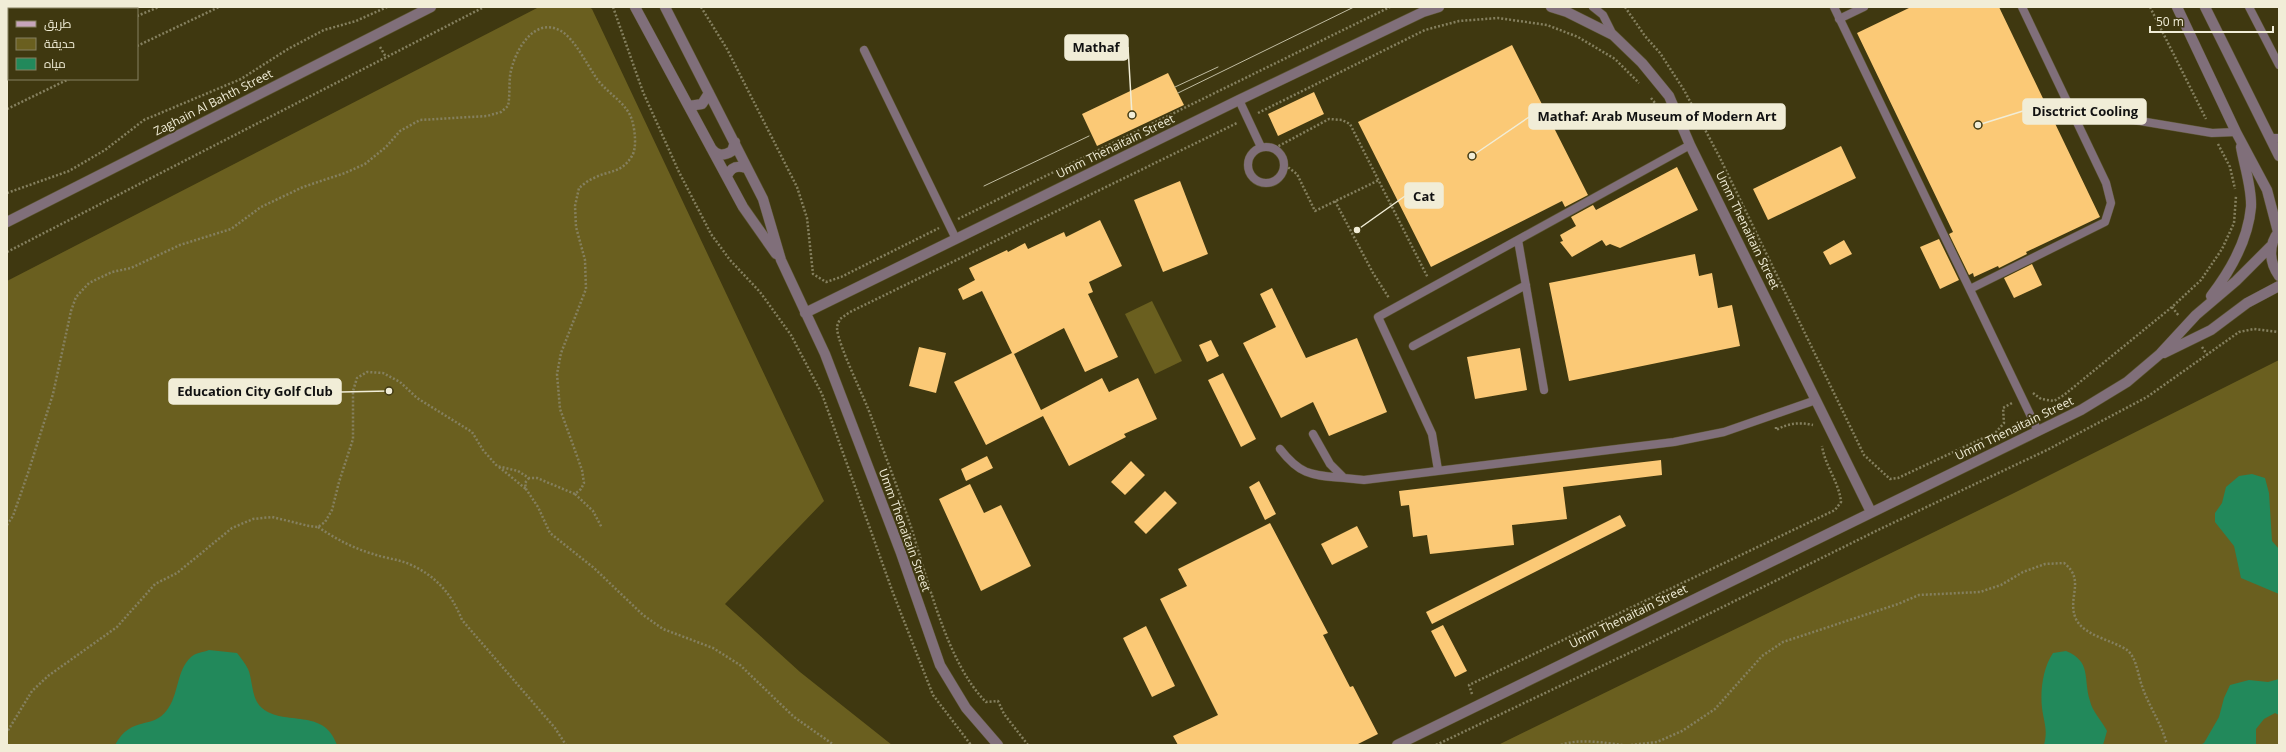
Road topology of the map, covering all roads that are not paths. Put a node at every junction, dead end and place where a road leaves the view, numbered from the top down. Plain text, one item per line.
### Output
1 (431, 7) edge
2 (635, 7) edge
3 (665, 7) edge
4 (1439, 7) edge
5 (1551, 7) edge
6 (1593, 7) edge
7 (1834, 7) edge
8 (1864, 7) edge
9 (2022, 7) edge
10 (2176, 7) edge
11 (2205, 7) edge
12 (2249, 7) edge
13 (1840, 19) junction
14 (1614, 35) junction
15 (864, 50) dead end
16 (2279, 65) edge
17 (709, 94) junction
18 (1239, 100) junction
19 (689, 106) junction
20 (2076, 119) junction
21 (2237, 134) junction
22 (2275, 138) edge
23 (735, 142) junction
24 (1690, 145) junction
25 (1261, 147) junction
26 (711, 148) junction
27 (2279, 156) edge
28 (746, 168) junction
29 (726, 176) junction
30 (7, 222) edge
31 (2279, 232) edge
32 (956, 239) junction
33 (1518, 240) junction
34 (2271, 246) junction
35 (781, 260) junction
36 (2279, 276) edge
37 (1526, 285) junction
38 (2279, 286) edge
39 (1970, 289) junction
40 (805, 313) junction
41 (2196, 315) junction
42 (1413, 346) dead end
43 (2160, 354) junction
44 (1544, 390) dead end
45 (1816, 400) junction
46 (2038, 431) junction
47 (1313, 434) dead end
48 (1280, 449) dead end
49 (1438, 470) junction
50 (1344, 478) junction
51 (1871, 512) junction
52 (998, 745) edge
53 (1397, 745) edge

1 - 30 street, Zaghain Al Bahth Street
2 - 19 street, Umm Thenaitain Street
3 - 17 street, Umm Thenaitain Street
4 - 18 street, Umm Thenaitain Street
5 - 14 street, Umm Thenaitain Street
6 - 14 lane
7 - 13 lane
8 - 13 lane
9 - 20 lane
10 - 21 street
11 - 22 street
12 - 16 lane
13 - 39 lane
14 - 24 street, Umm Thenaitain Street
15 - 32 lane
17 - 19 street
17 - 23 street, Umm Thenaitain Street
18 - 25 lane
18 - 32 street, Umm Thenaitain Street
19 - 26 street, Umm Thenaitain Street
20 - 21 lane
20 - 39 lane
21 - 31 street
21 - 41 street
22 - 27 street
23 - 26 street
23 - 28 street, Umm Thenaitain Street
24 - 33 lane
24 - 45 street, Umm Thenaitain Street
25 - 25 lane
26 - 29 street, Umm Thenaitain Street
28 - 29 street
28 - 35 street, Umm Thenaitain Street
29 - 35 street, Umm Thenaitain Street
31 - 34 street
32 - 40 street, Umm Thenaitain Street
33 - 37 lane
33 - 49 lane
34 - 36 street
34 - 41 street, Umm Thenaitain Street
35 - 40 street, Umm Thenaitain Street
37 - 42 lane
37 - 44 lane
38 - 43 street, Umm Thenaitain Street
39 - 46 lane
40 - 52 street, Umm Thenaitain Street
41 - 43 street, Umm Thenaitain Street
43 - 46 street, Umm Thenaitain Street
45 - 49 lane
45 - 51 street, Umm Thenaitain Street
46 - 51 street, Umm Thenaitain Street
47 - 50 lane
48 - 50 lane
49 - 50 lane
51 - 53 street, Umm Thenaitain Street

